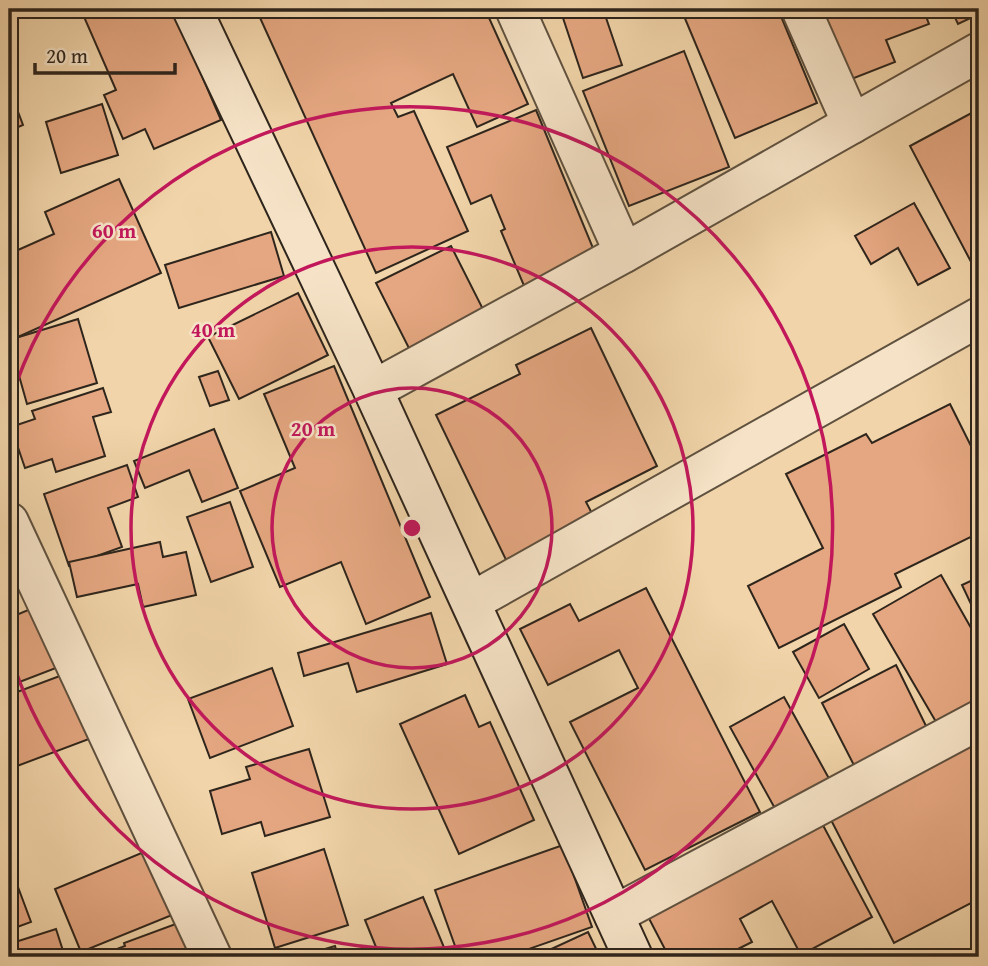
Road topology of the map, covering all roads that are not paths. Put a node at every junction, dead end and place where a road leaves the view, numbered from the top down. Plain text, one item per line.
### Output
1 (192, 9) edge
2 (515, 9) edge
3 (801, 9) edge
4 (979, 52) edge
5 (852, 124) junction
6 (624, 253) junction
7 (979, 317) edge
8 (373, 390) junction
9 (9, 522) edge
10 (471, 602) junction
11 (979, 720) edge
12 (614, 915) junction
13 (212, 957) edge
14 (633, 957) edge

1 - 8 street
2 - 6 street
3 - 5 street
4 - 5 street
5 - 6 street
6 - 8 street
7 - 10 street
8 - 10 street
9 - 13 street
10 - 12 street
11 - 12 street
12 - 14 street

